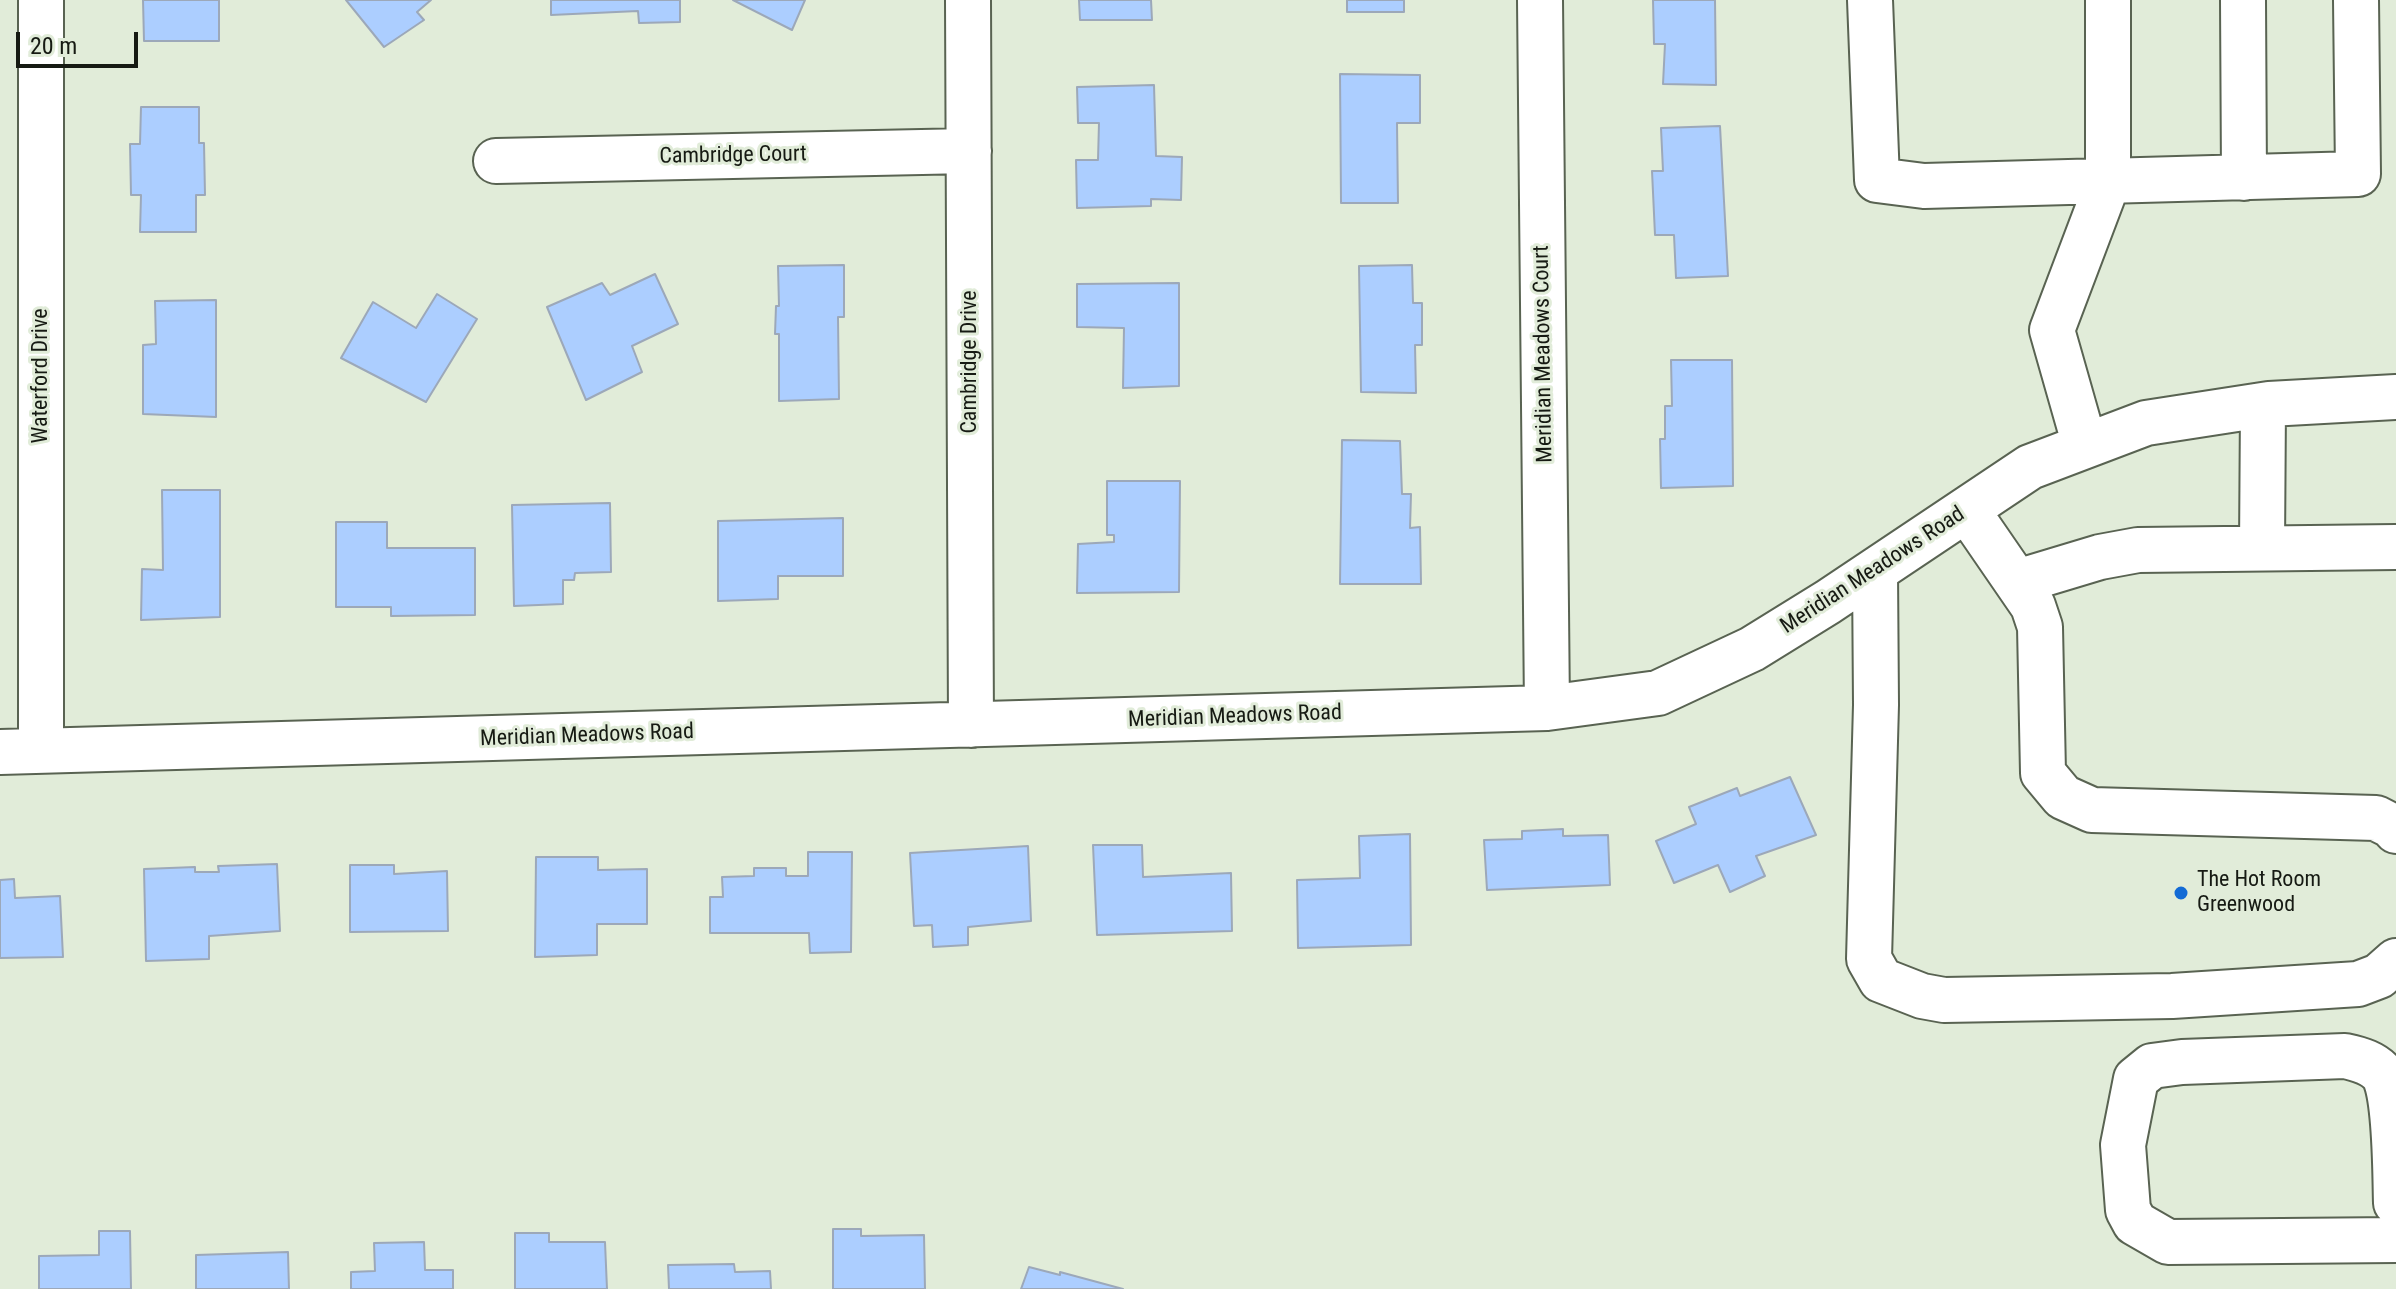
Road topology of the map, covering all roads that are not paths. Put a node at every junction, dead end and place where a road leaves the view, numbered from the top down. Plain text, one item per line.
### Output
1 (41, 0) edge
2 (968, 0) edge
3 (1540, 0) edge
4 (1870, 0) edge
5 (2108, 0) edge
6 (2243, 0) edge
7 (2356, 0) edge
8 (969, 151) junction
9 (496, 161) dead end
10 (2244, 178) junction
11 (2108, 182) junction
12 (2396, 397) edge
13 (2263, 405) junction
14 (2085, 446) junction
15 (1967, 510) junction
16 (2396, 547) edge
17 (2262, 548) junction
18 (1875, 571) junction
19 (2017, 582) junction
20 (1547, 708) junction
21 (971, 725) junction
22 (20, 752) edge
23 (2396, 831) edge
24 (2396, 961) edge
25 (2396, 1203) edge
26 (2396, 1240) edge

1 - 22 street, Waterford Drive
2 - 8 street, Cambridge Drive
3 - 20 street, Meridian Meadows Court
4 - 11 street
5 - 11 street
6 - 10 street
7 - 10 street
8 - 9 street, Cambridge Court
8 - 21 street, Cambridge Drive
10 - 11 street
11 - 14 street
12 - 13 street, Meridian Meadows Road
13 - 14 street, Meridian Meadows Road
13 - 17 street
14 - 15 street, Meridian Meadows Road
15 - 18 street, Meridian Meadows Road
15 - 19 street
16 - 17 street
17 - 19 street
18 - 20 street, Meridian Meadows Road
18 - 24 street
19 - 23 street
20 - 21 street, Meridian Meadows Road
21 - 22 street, Meridian Meadows Road
25 - 26 street

